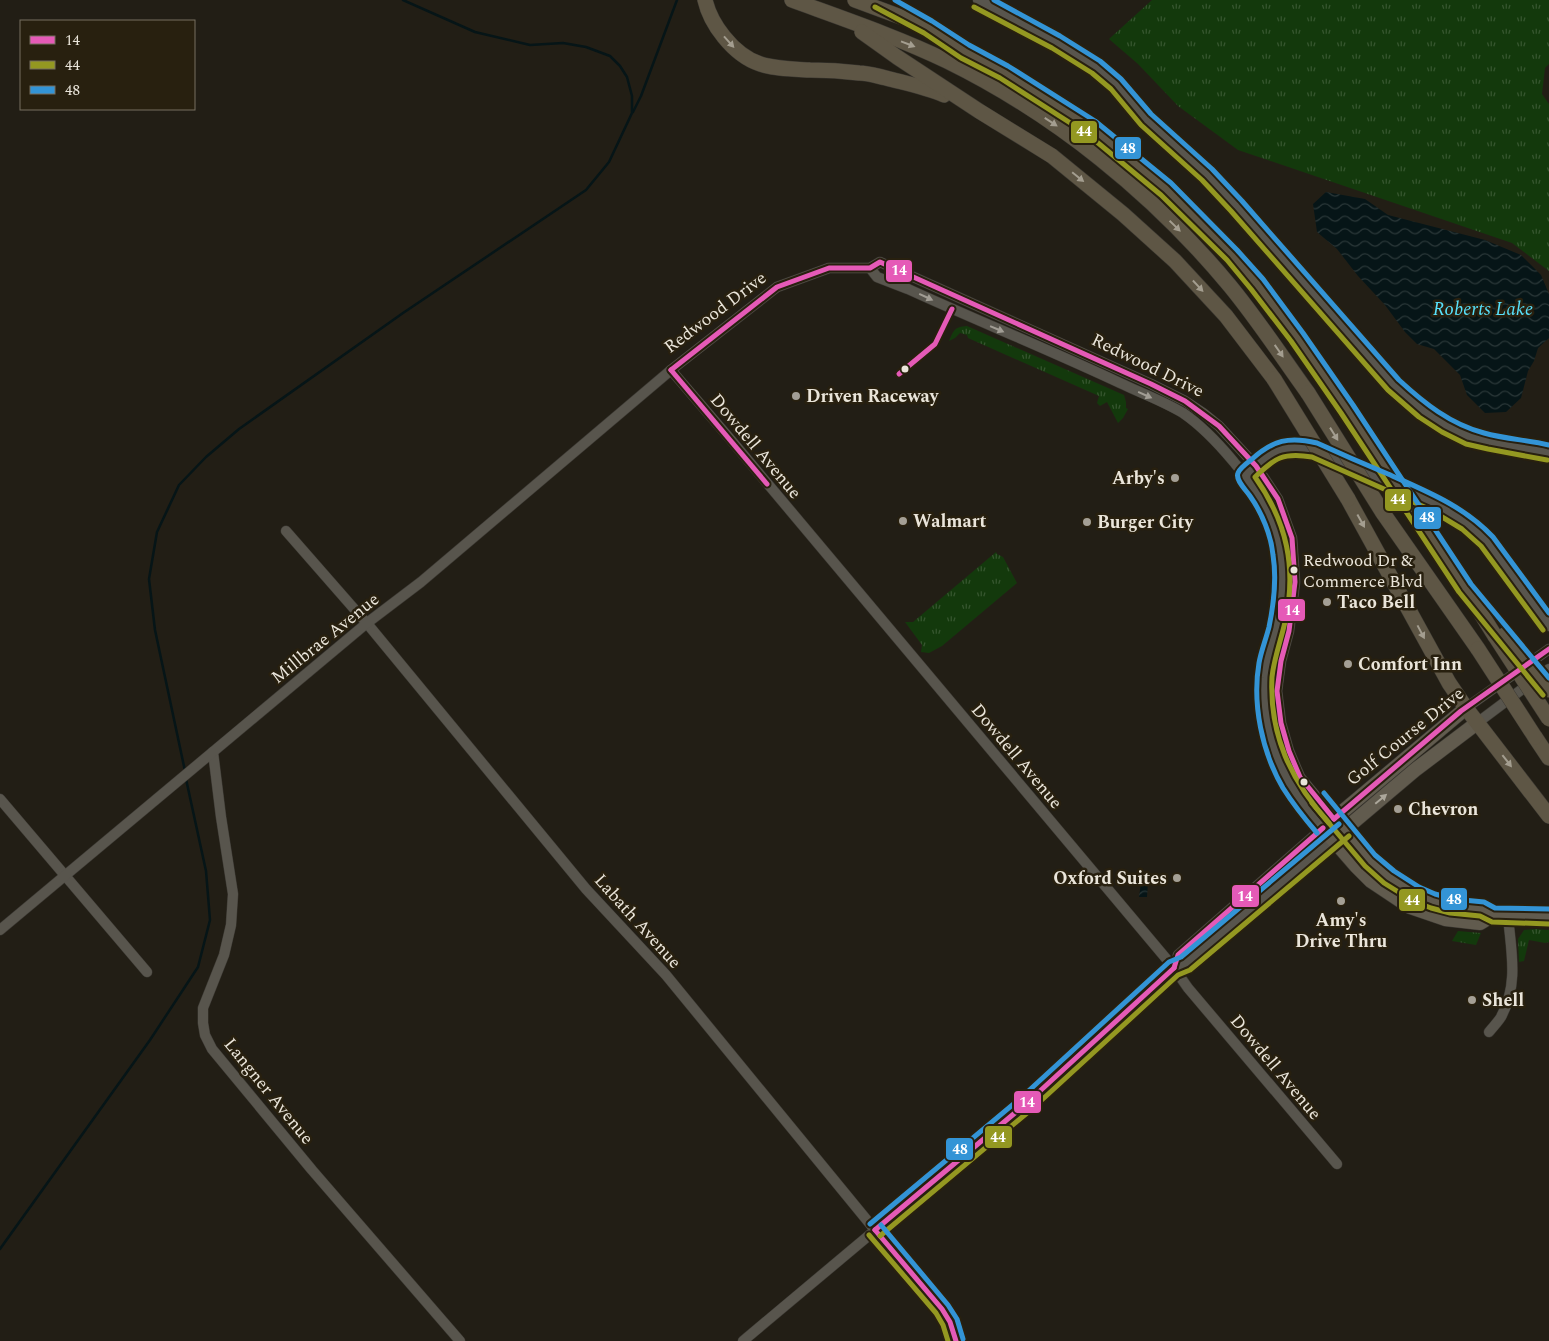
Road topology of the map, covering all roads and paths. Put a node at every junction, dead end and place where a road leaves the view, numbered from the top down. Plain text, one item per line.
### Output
1 (704, 0) edge
2 (792, 0) edge
3 (855, 0) edge
4 (879, 0) edge
5 (978, 0) edge
6 (846, 21) junction
7 (928, 27) junction
8 (979, 111) junction
9 (870, 268) junction
10 (670, 370) junction
11 (1549, 453) edge
12 (1256, 466) junction
13 (1245, 476) junction
14 (286, 531) dead end
15 (1292, 538) junction
16 (1279, 542) junction
17 (367, 623) junction
18 (1549, 626) edge
19 (1276, 628) junction
20 (1289, 631) junction
21 (1498, 634) junction
22 (1549, 648) edge
23 (1549, 669) edge
24 (1549, 690) edge
25 (1466, 708) junction
26 (1549, 719) edge
27 (1281, 723) junction
28 (1477, 723) junction
29 (1268, 725) junction
30 (213, 752) junction
31 (1549, 758) edge
32 (0, 799) edge
33 (1549, 816) edge
34 (1334, 819) junction
35 (1333, 833) junction
36 (65, 875) junction
37 (1508, 916) junction
38 (1549, 917) edge
39 (0, 930) edge
40 (1174, 968) junction
41 (147, 972) dead end
42 (1489, 1032) dead end
43 (1337, 1164) dead end
44 (875, 1230) junction
45 (460, 1341) edge
46 (743, 1341) edge
47 (956, 1341) edge

1 -> 8 highway
2 - 6 highway
3 - 7 highway
4 - 7 highway
5 - 11 street
6 - 8 highway
6 -> 31 highway, bridge
7 - 21 highway, bridge
8 -> 25 highway, bridge
9 - 10 street, Redwood Drive
9 - 12 street, Redwood Drive
9 -> 13 street, Redwood Drive
10 - 17 street, Millbrae Avenue
10 - 40 street, Dowdell Avenue
12 - 13 street
12 - 15 street, Redwood Drive
12 - 18 street
13 - 16 street, Redwood Drive
14 - 17 street, Labath Avenue
15 - 16 street
15 - 20 street, Redwood Drive
16 - 19 street, Redwood Drive
17 - 30 street, Millbrae Avenue
17 - 44 street, Labath Avenue
19 - 20 street
19 - 29 street, Redwood Drive
20 - 27 street, Redwood Drive
21 - 24 highway, bridge
21 - 26 highway, bridge
22 - 25 street, Golf Course Drive
23 - 28 street, Golf Course Drive
25 - 28 highway
25 - 34 main road, Golf Course Drive
27 - 29 street
27 - 34 street, Redwood Drive
28 -> 33 highway
35 -> 28 main road, Golf Course Drive
29 - 35 street, Redwood Drive
30 - 36 street, Millbrae Avenue
30 - 45 street, Langner Avenue
32 - 36 street
34 - 35 main road, Golf Course Drive
35 - 37 main road, Redwood Drive
35 - 40 street
36 - 39 street, Millbrae Avenue
36 - 41 street
37 - 38 main road, Redwood Drive
37 - 42 street
40 - 43 street, Dowdell Avenue
40 - 44 street
44 - 46 street
44 - 47 street, Labath Avenue

